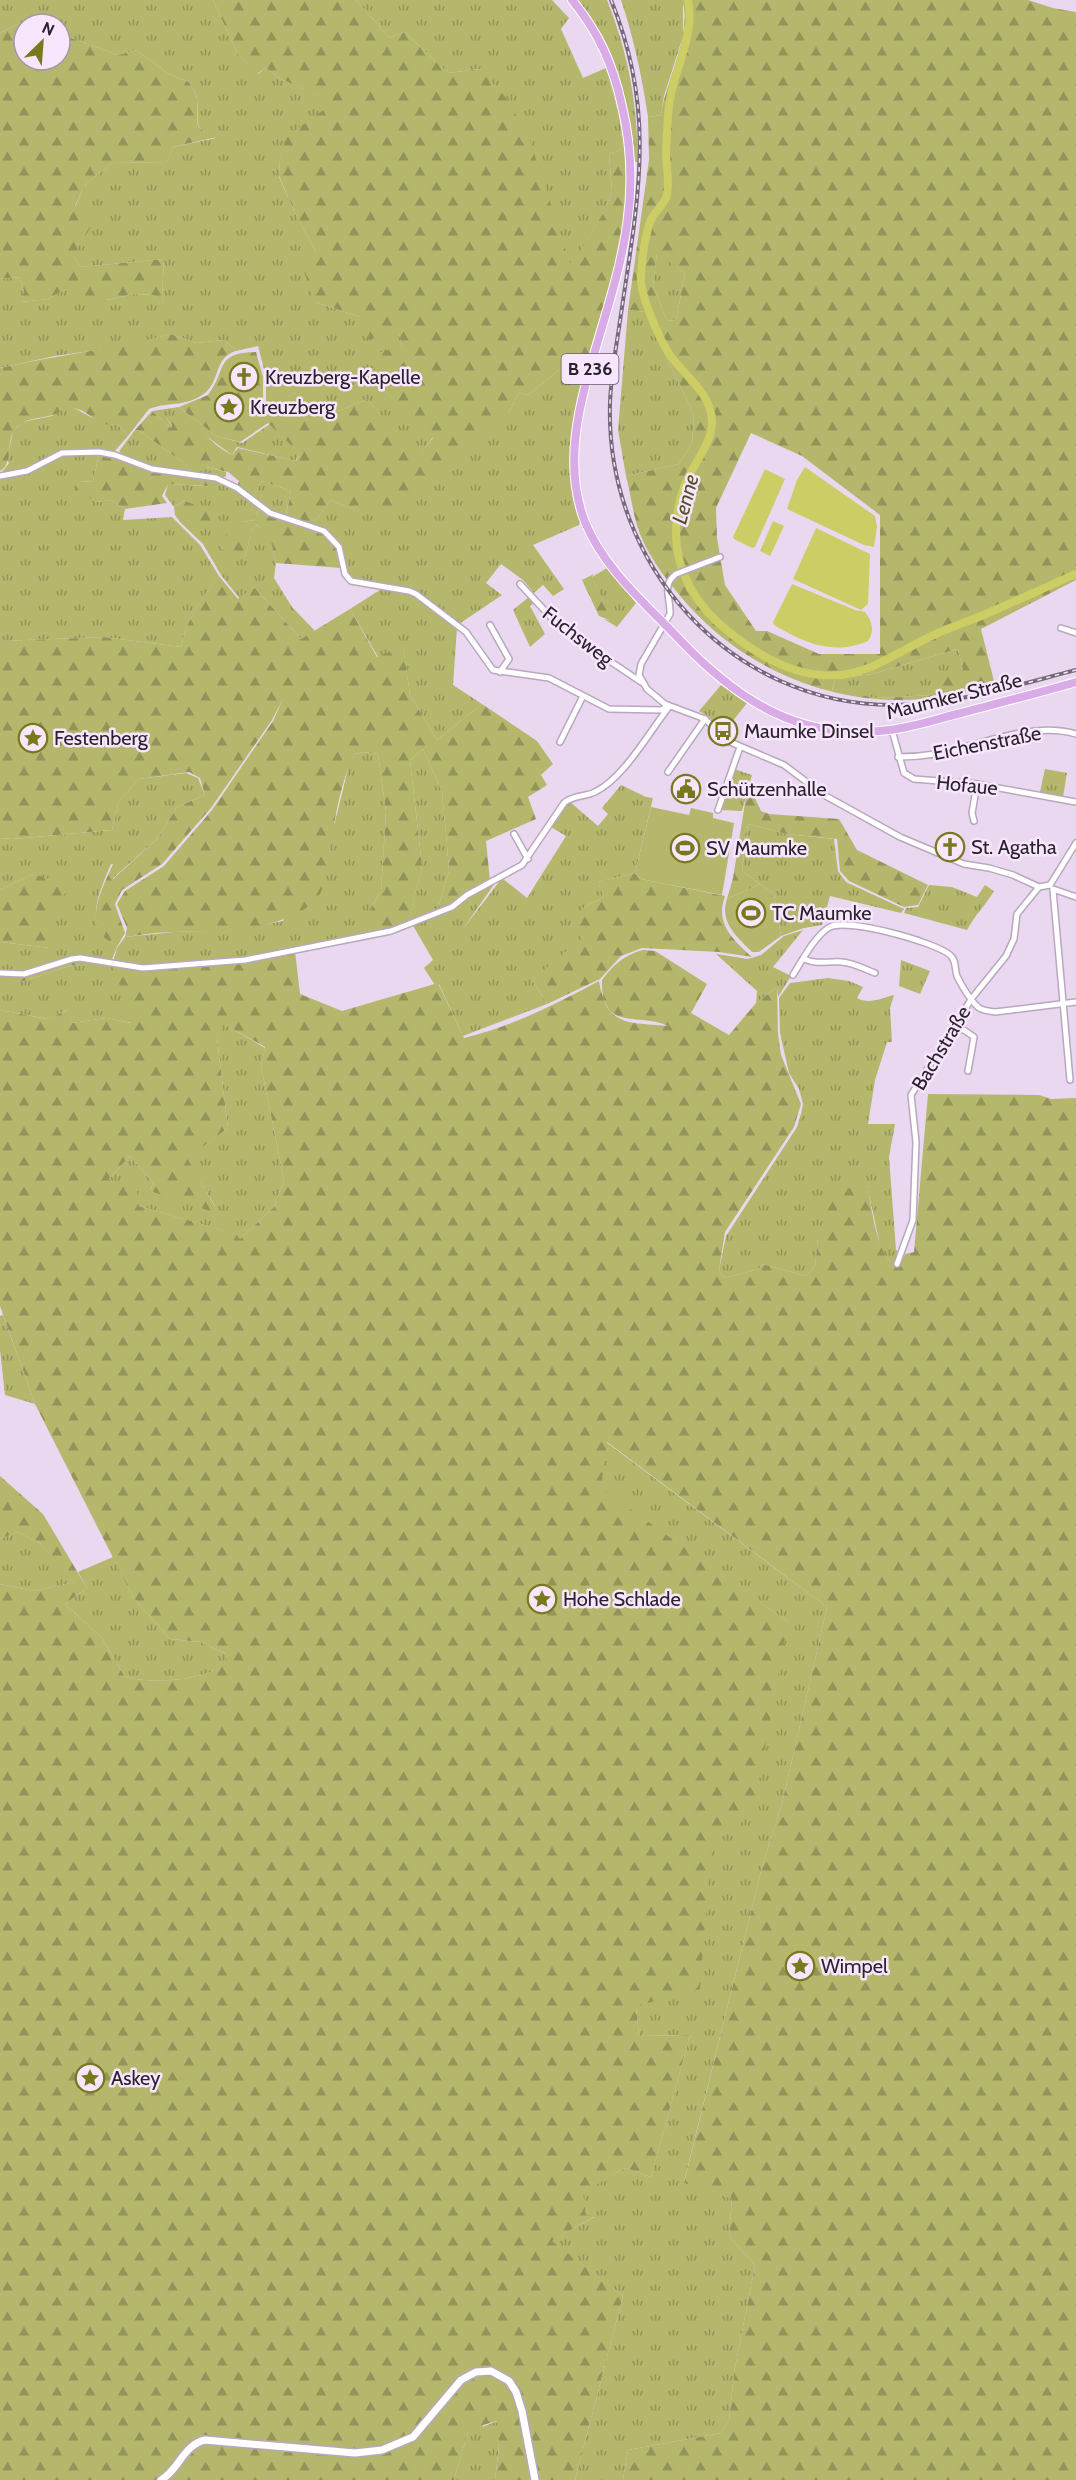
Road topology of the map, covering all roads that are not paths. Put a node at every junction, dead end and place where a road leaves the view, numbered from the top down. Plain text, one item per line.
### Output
1 (572, 0) edge
2 (0, 476) edge
3 (720, 557) dead end
4 (520, 584) dead end
5 (665, 624) junction
6 (490, 625) dead end
7 (1061, 628) dead end
8 (1076, 633) edge
9 (500, 672) junction
10 (641, 682) junction
11 (1076, 682) edge
12 (583, 696) junction
13 (669, 706) junction
14 (705, 719) junction
15 (892, 730) junction
16 (1076, 734) edge
17 (560, 742) dead end
18 (740, 747) junction
19 (898, 757) junction
20 (668, 772) dead end
21 (977, 784) junction
22 (1076, 802) edge
23 (718, 810) dead end
24 (974, 821) dead end
25 (514, 834) dead end
26 (1076, 844) edge
27 (528, 859) junction
28 (1039, 887) junction
29 (1052, 887) junction
30 (1076, 897) edge
31 (804, 958) junction
32 (0, 973) edge
33 (875, 973) dead end
34 (793, 975) dead end
35 (972, 998) junction
36 (1076, 1002) edge
37 (1062, 1003) junction
38 (952, 1028) junction
39 (1076, 1048) edge
40 (1067, 1049) junction
41 (968, 1071) dead end
42 (1071, 1080) dead end
43 (897, 1264) dead end
44 (160, 2480) edge
45 (535, 2480) edge

1 - 5 main road, Maumker Straße / B 236
2 - 9 street
3 - 5 street
4 - 10 street, Fuchsweg
5 - 10 street
5 - 15 main road, Maumker Straße / B 236
6 - 9 street
7 - 8 street
9 - 12 street
10 - 13 street, Fuchsweg
11 - 15 main road, Maumker Straße / B 236
12 - 13 street
12 - 17 street
13 - 14 street
13 - 27 street
14 - 18 street
14 - 20 street
15 - 19 street, Hofaue
16 - 19 street, Eichenstraße
18 - 23 street
18 - 28 street
19 - 21 street, Hofaue
21 - 22 street, Hofaue
21 - 24 street
25 - 27 street
26 - 29 street
27 - 32 street
28 - 29 street
28 - 35 street, Bachstraße
29 - 30 street
29 - 37 street
31 - 33 street
31 - 34 street
31 - 35 street
35 - 37 street
35 - 38 street, Bachstraße
36 - 37 street
37 - 40 street
38 - 41 street
38 - 43 street, Bachstraße
39 - 40 street
40 - 42 street
44 - 45 main road

